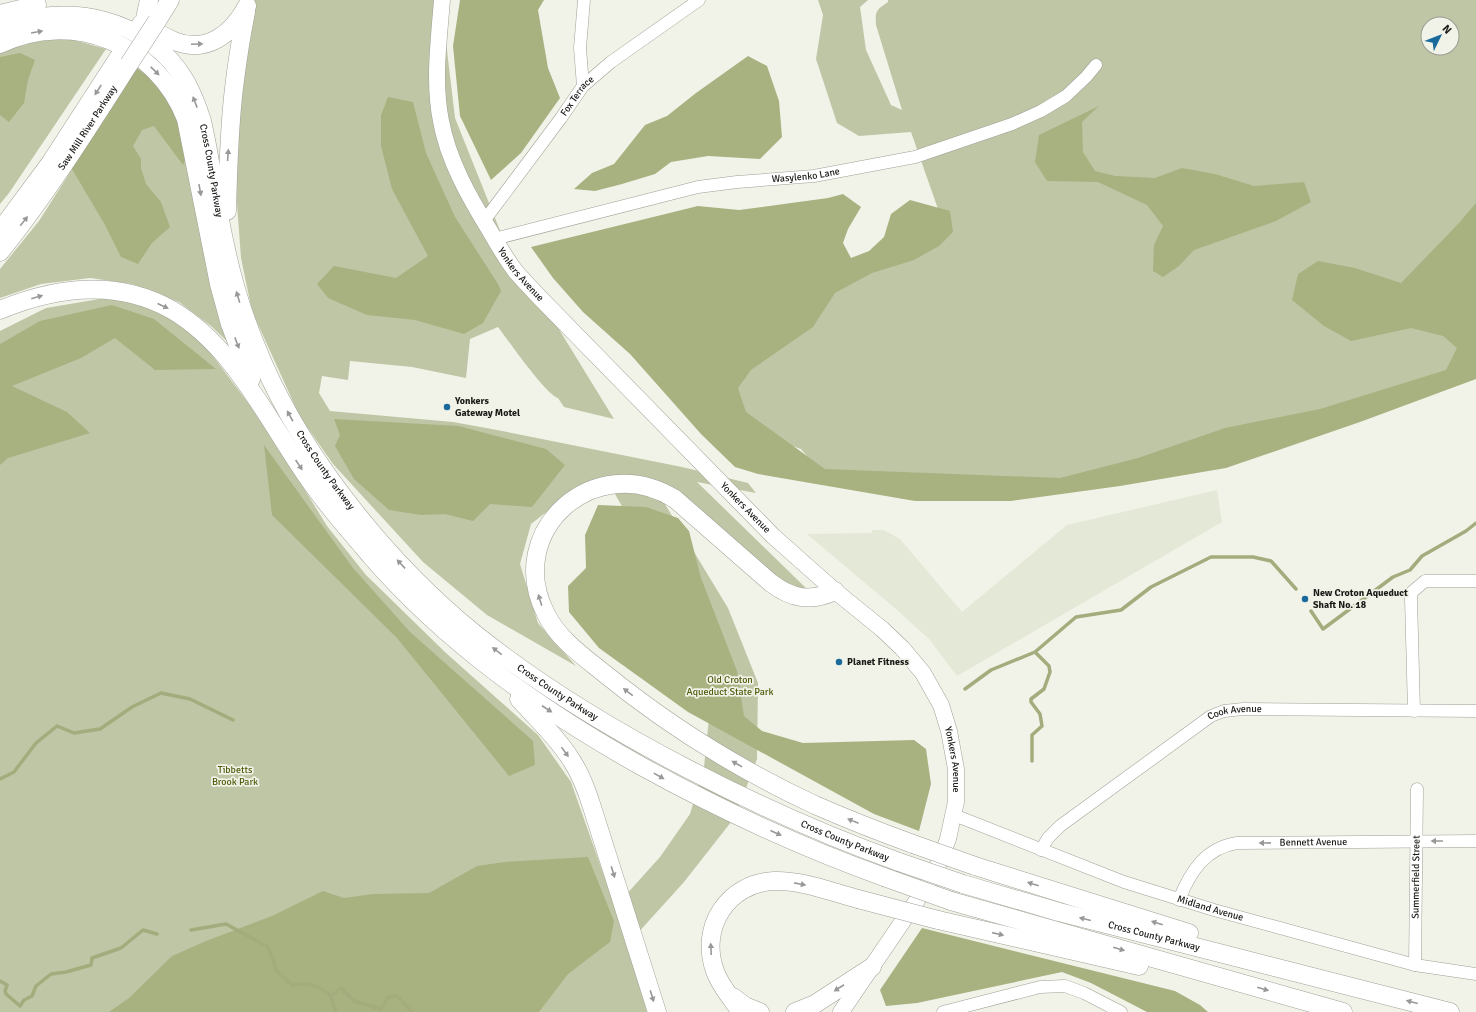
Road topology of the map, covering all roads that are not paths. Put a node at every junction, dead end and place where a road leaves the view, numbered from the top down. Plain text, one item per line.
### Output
1 (7, 0) edge
2 (170, 0) edge
3 (442, 0) edge
4 (584, 0) edge
5 (699, 0) edge
6 (0, 3) edge
7 (248, 3) edge
8 (152, 9) edge
9 (0, 14) edge
10 (0, 29) edge
11 (0, 44) edge
12 (124, 61) junction
13 (1096, 65) dead end
14 (582, 86) junction
15 (484, 222) junction
16 (0, 231) edge
17 (494, 239) junction
18 (226, 250) junction
19 (0, 252) edge
20 (0, 310) edge
21 (278, 432) junction
22 (1476, 581) edge
23 (835, 591) junction
24 (493, 670) junction
25 (1414, 711) junction
26 (1476, 711) edge
27 (1417, 789) dead end
28 (954, 815) junction
29 (1476, 841) edge
30 (1417, 842) junction
31 (1041, 850) junction
32 (1179, 900) junction
33 (1414, 965) junction
34 (872, 967) junction
35 (1286, 969) junction
36 (1476, 974) edge
37 (1225, 978) junction
38 (722, 986) junction
39 (657, 1012) edge
40 (741, 1012) edge
41 (760, 1012) edge
42 (795, 1012) edge
43 (841, 1012) edge
44 (943, 1012) edge
45 (1121, 1012) edge
46 (1343, 1012) edge
47 (1450, 1012) edge

1 - 6 highway
2 - 8 highway, Saw Mill River Parkway
3 - 15 main road, Yonkers Avenue
4 - 14 street
5 - 14 street, Fox Terrace
9 -> 7 highway
18 -> 7 highway
8 - 12 highway, Saw Mill River Parkway
18 -> 10 highway, Cross County Parkway
11 -> 21 highway
12 -> 16 highway, Saw Mill River Parkway
19 -> 12 highway, Saw Mill River Parkway
13 - 17 street, Wasylenko Lane
14 - 15 street, Fox Terrace
15 - 17 main road, Yonkers Avenue
17 - 23 main road, Yonkers Avenue
35 -> 18 highway, Cross County Parkway, bridge
20 -> 21 highway
21 -> 24 highway, Cross County Parkway
22 - 25 street
23 - 28 main road, Yonkers Avenue
35 -> 23 highway, bridge
24 -> 37 highway, Cross County Parkway, bridge
24 -> 39 highway
25 - 26 street, Cook Avenue
25 - 31 street, Cook Avenue
27 - 30 street, Summerfield Street
28 - 31 street, Midland Avenue
28 - 34 main road, Yonkers Avenue
29 -> 30 street, Bennett Avenue
30 -> 32 street, Bennett Avenue
30 - 33 street, Summerfield Street
31 - 32 street, Midland Avenue
32 - 33 street, Midland Avenue
33 - 36 street, Midland Avenue
34 -> 42 highway
34 - 43 main road, Yonkers Avenue
47 -> 35 highway, Cross County Parkway
38 -> 37 highway, bridge
37 -> 46 highway, Cross County Parkway
38 - 40 highway
38 - 41 highway
44 - 45 street

